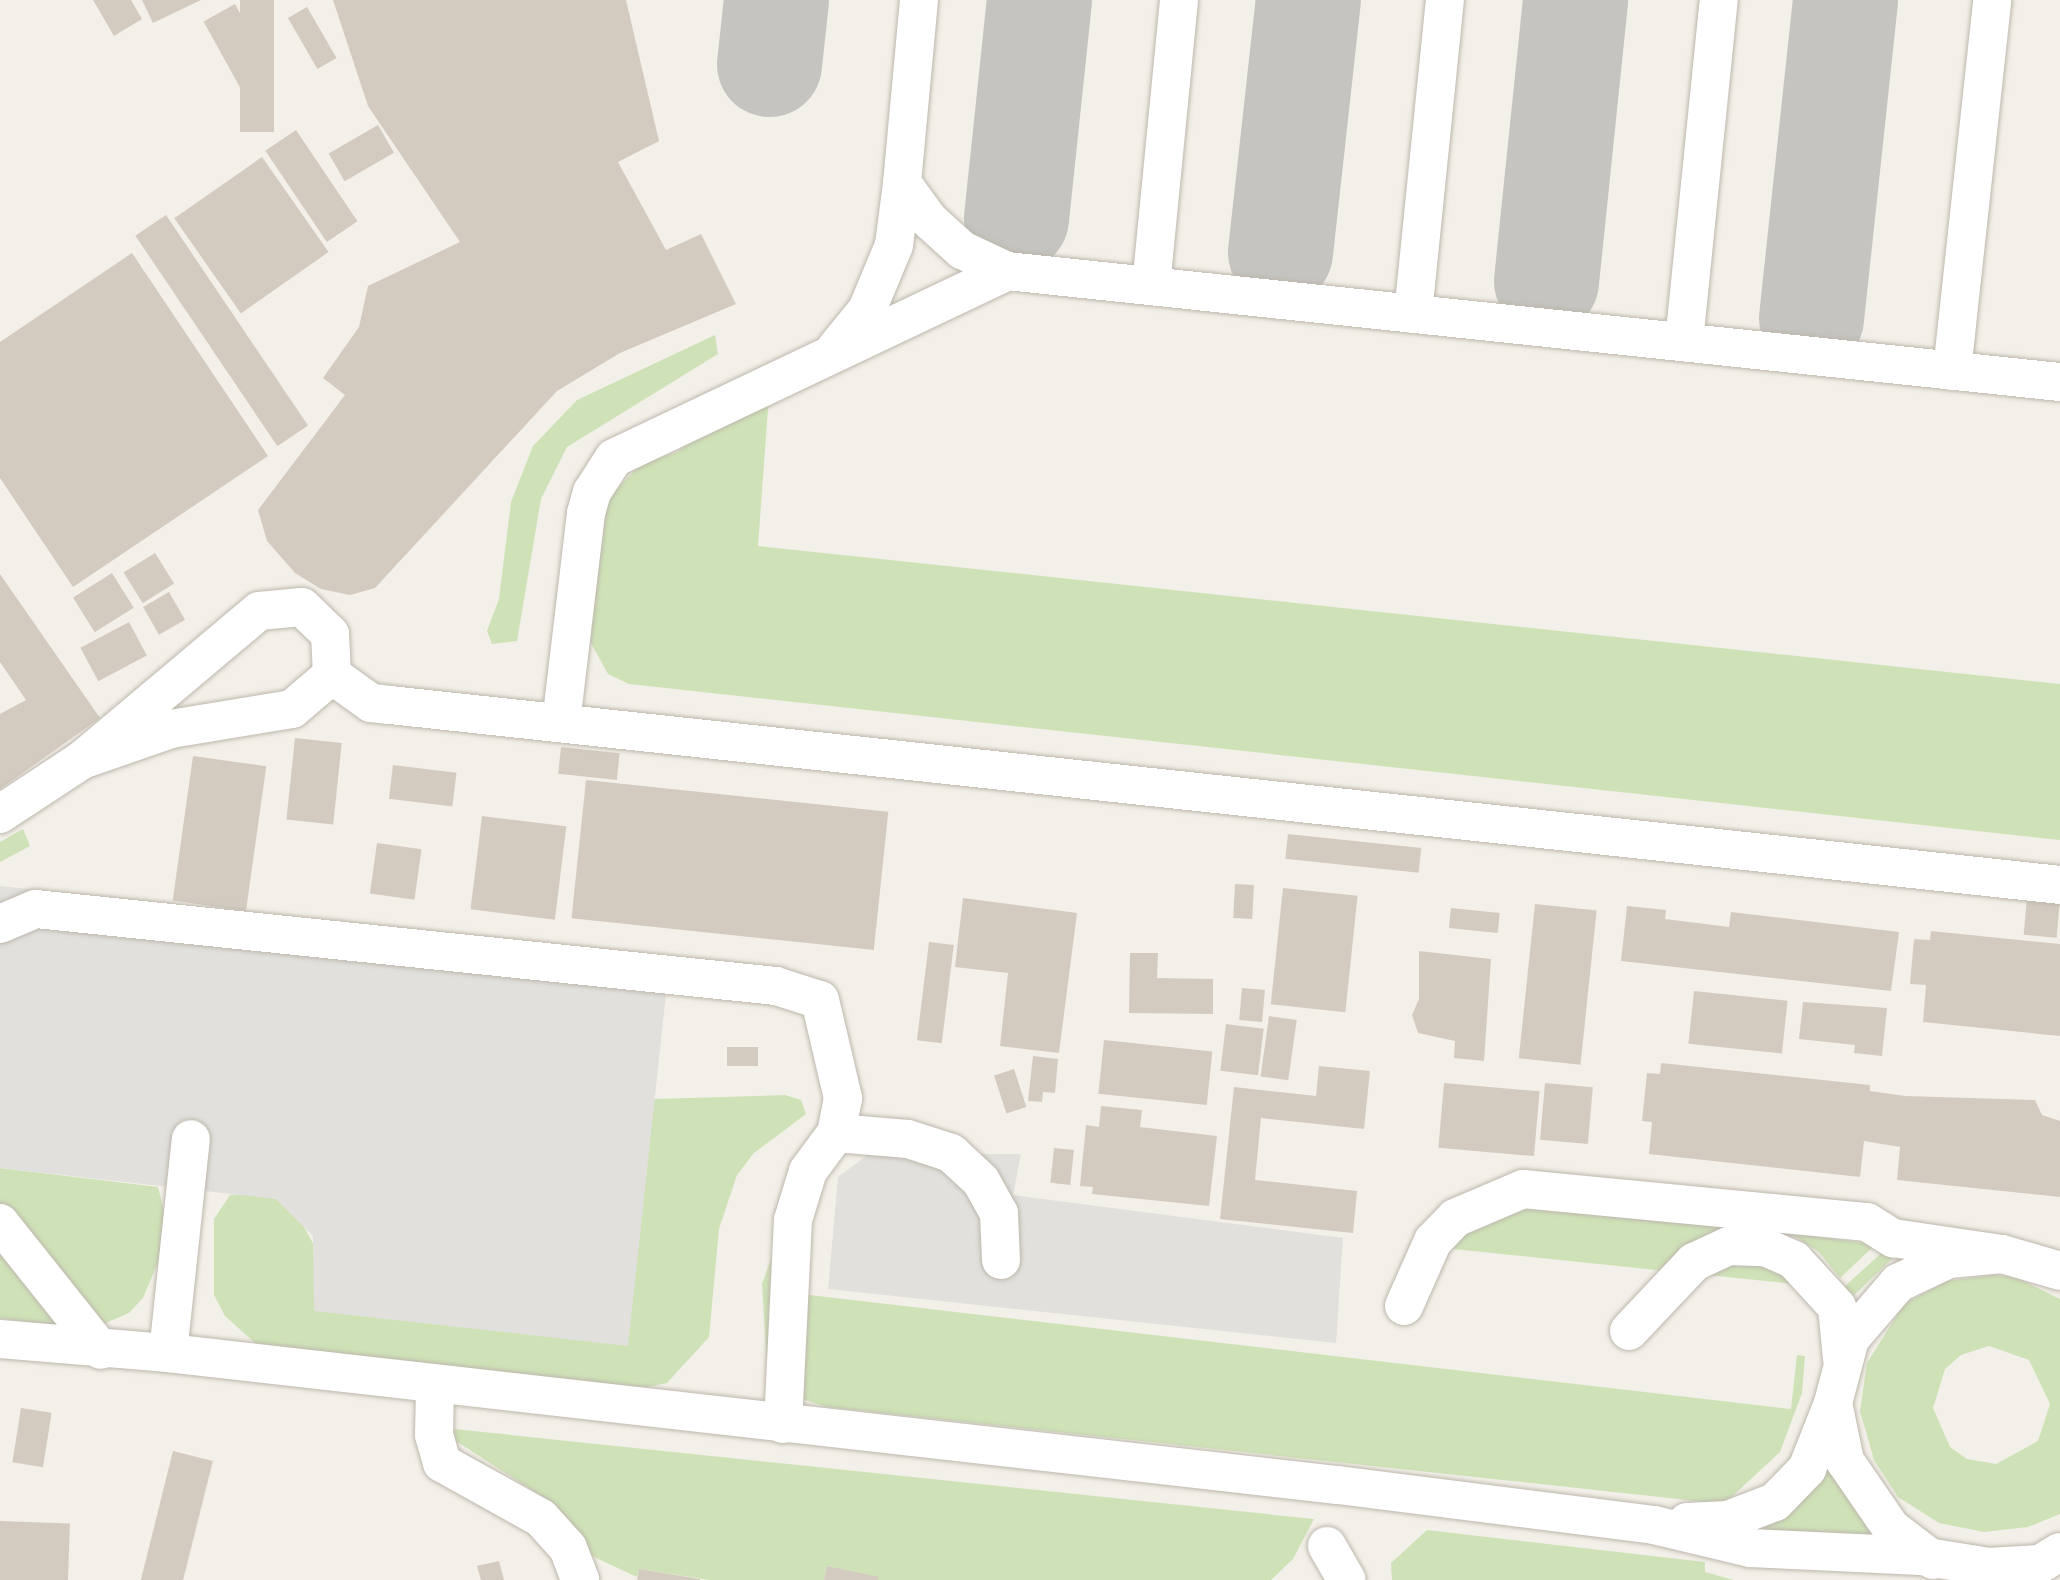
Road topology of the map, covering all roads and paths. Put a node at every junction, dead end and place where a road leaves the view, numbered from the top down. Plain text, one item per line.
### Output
1 (919, 0) edge
2 (1179, 0) edge
3 (1445, 0) edge
4 (1719, 0) edge
5 (1992, 0) edge
6 (902, 183) junction
7 (1007, 271) junction
8 (1151, 286) junction
9 (1413, 314) junction
10 (1684, 342) junction
11 (831, 355) junction
12 (1952, 371) junction
13 (2060, 382) edge
14 (332, 675) junction
15 (561, 723) junction
16 (82, 760) junction
17 (0, 814) edge
18 (2060, 885) edge
19 (0, 924) edge
20 (836, 1133) junction
21 (191, 1139) dead end
22 (0, 1223) edge
23 (2002, 1254) junction
24 (1001, 1260) dead end
25 (2056, 1268) edge
26 (1404, 1306) dead end
27 (1629, 1331) dead end
28 (0, 1339) edge
29 (101, 1350) junction
30 (168, 1353) junction
31 (1842, 1359) junction
32 (435, 1387) junction
33 (1833, 1403) junction
34 (783, 1424) junction
35 (1654, 1524) junction
36 (1327, 1546) dead end
37 (1750, 1548) junction
38 (1921, 1556) junction
39 (2048, 1567) edge
40 (580, 1580) edge
41 (1347, 1580) edge
42 (1828, 1580) edge
43 (1971, 1580) edge

1 - 6 street
2 - 8 street
3 - 9 street
4 - 10 street
5 - 12 street
6 - 7 street
6 - 11 street
7 - 8 street
7 - 11 street
8 - 9 street
9 - 10 street
10 - 12 street
11 - 15 street
12 - 13 street
14 - 15 street
14 - 16 street
14 - 16 street
15 - 18 street
16 - 17 street
19 - 20 street
20 - 24 street
20 - 34 street
21 - 30 street
22 - 29 street
23 - 25 street
23 - 26 street
23 - 31 street
27 - 31 street
28 - 29 street
29 - 30 street
30 - 32 street
31 - 33 street
32 - 34 street
32 - 40 street
33 - 35 street
33 - 38 street
34 - 35 street
35 - 37 street
36 - 41 street
37 - 38 street
37 - 42 street
38 - 39 street
38 - 43 street

